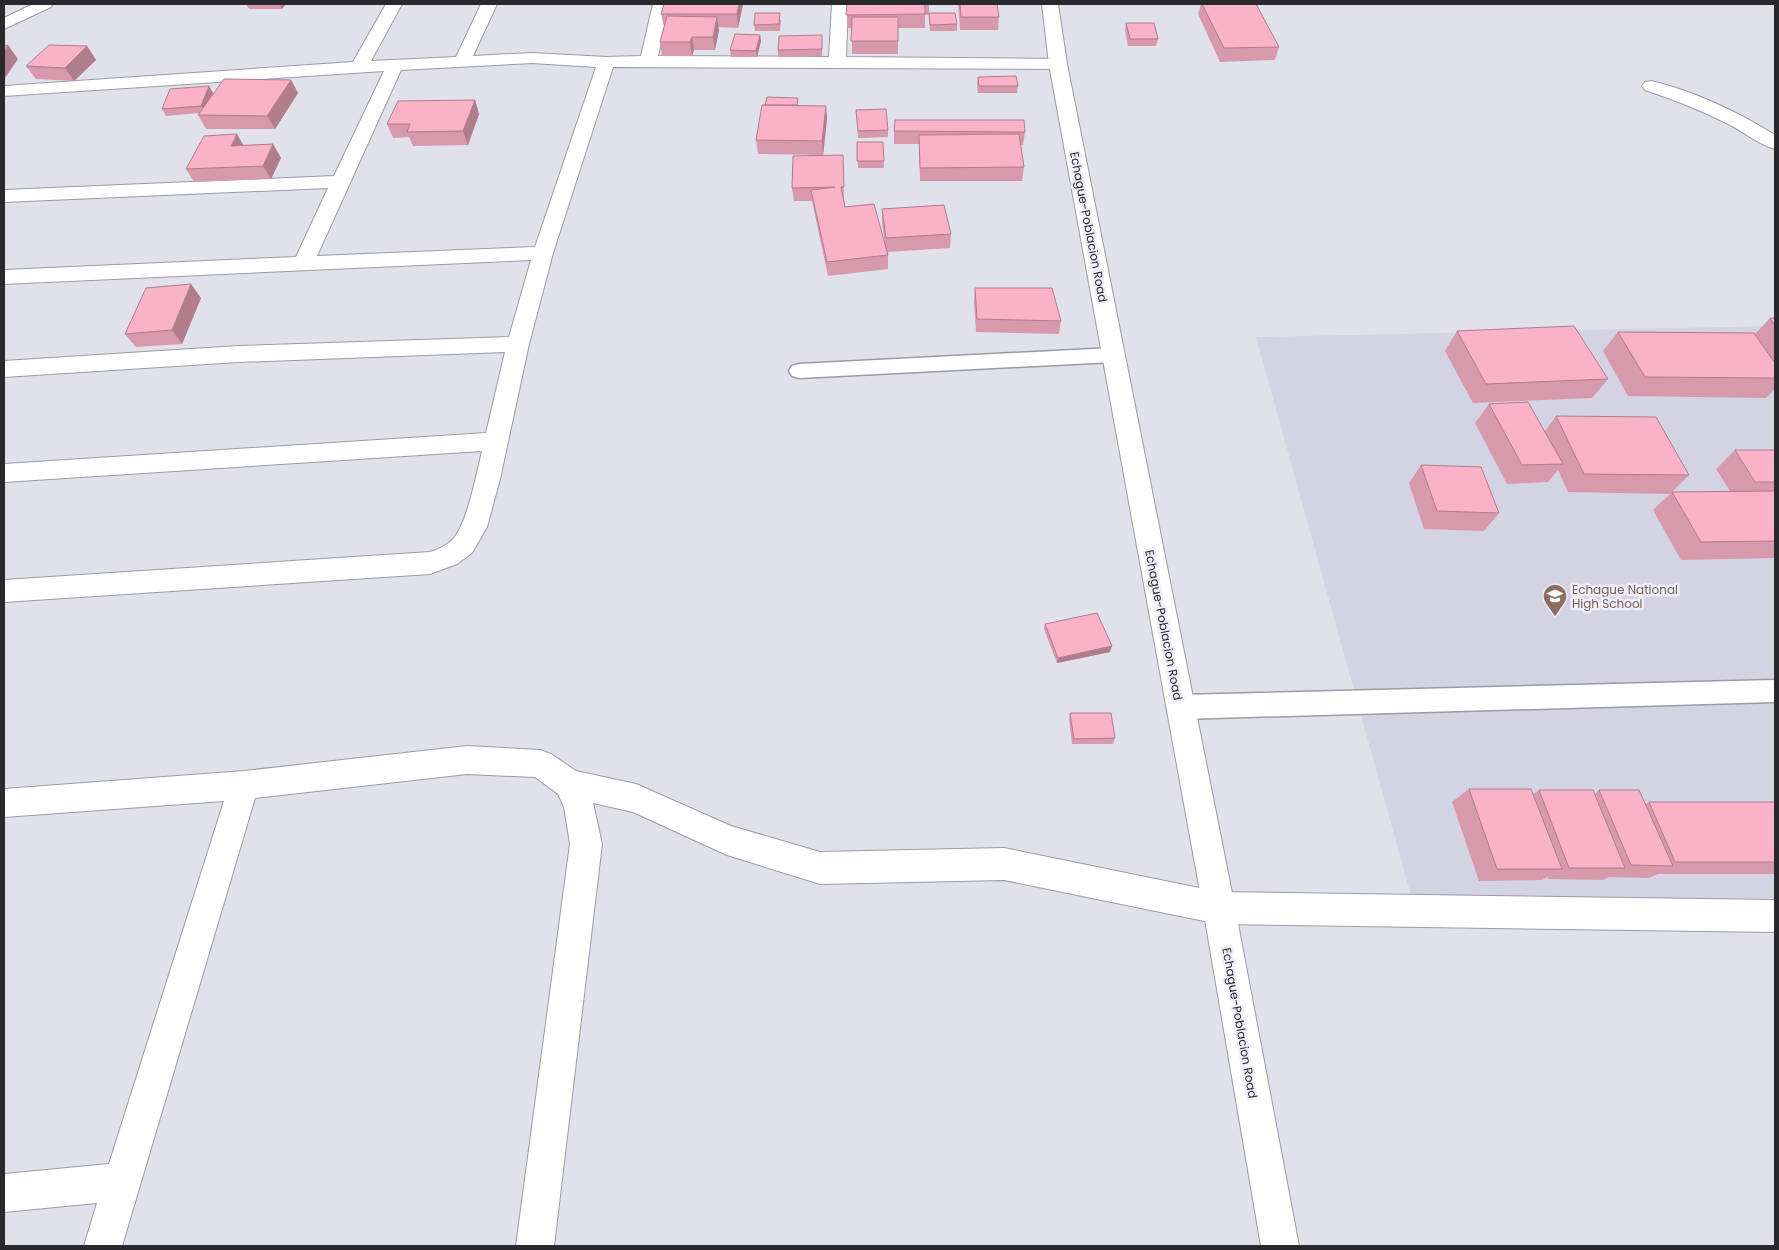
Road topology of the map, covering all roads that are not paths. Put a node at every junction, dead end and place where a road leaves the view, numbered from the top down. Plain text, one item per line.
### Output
1 (45, 4) edge
2 (394, 4) edge
3 (489, 4) edge
4 (661, 4) edge
5 (840, 4) edge
6 (1050, 4) edge
7 (4, 24) edge
8 (648, 61) junction
9 (462, 62) junction
10 (606, 62) junction
11 (837, 62) junction
12 (1058, 64) junction
13 (395, 65) junction
14 (359, 67) junction
15 (1651, 86) dead end
16 (4, 92) edge
17 (1775, 143) edge
18 (341, 182) junction
19 (4, 196) edge
20 (543, 254) junction
21 (303, 264) junction
22 (4, 277) edge
23 (518, 344) junction
24 (1113, 355) junction
25 (4, 369) edge
26 (800, 371) dead end
27 (497, 441) junction
28 (4, 473) edge
29 (4, 591) edge
30 (1775, 691) edge
31 (1180, 707) junction
32 (569, 784) junction
33 (244, 785) junction
34 (4, 804) edge
35 (1219, 908) junction
36 (1775, 916) edge
37 (123, 1182) junction
38 (4, 1193) edge
39 (103, 1246) edge
40 (535, 1246) edge
41 (1280, 1246) edge

1 - 7 street
2 - 14 street
3 - 9 street
4 - 8 street
5 - 11 street
6 - 12 street, Echague-Poblacion Road
8 - 10 street
8 - 11 street
9 - 10 street
9 - 13 street
10 - 20 street
11 - 12 street
12 - 24 street, Echague-Poblacion Road
13 - 14 street
13 - 18 street
14 - 16 street
15 - 17 street
18 - 19 street
18 - 21 street
20 - 21 street
20 - 23 street
21 - 22 street
23 - 25 street
23 - 27 street
24 - 26 lane
24 - 31 street, Echague-Poblacion Road
27 - 28 street
27 - 29 street
30 - 31 lane
31 - 35 street, Echague-Poblacion Road
32 - 33 street
32 - 35 street
32 - 40 street
33 - 34 street
33 - 37 street
35 - 36 street
35 - 41 street, Echague-Poblacion Road
37 - 38 street
37 - 39 street

